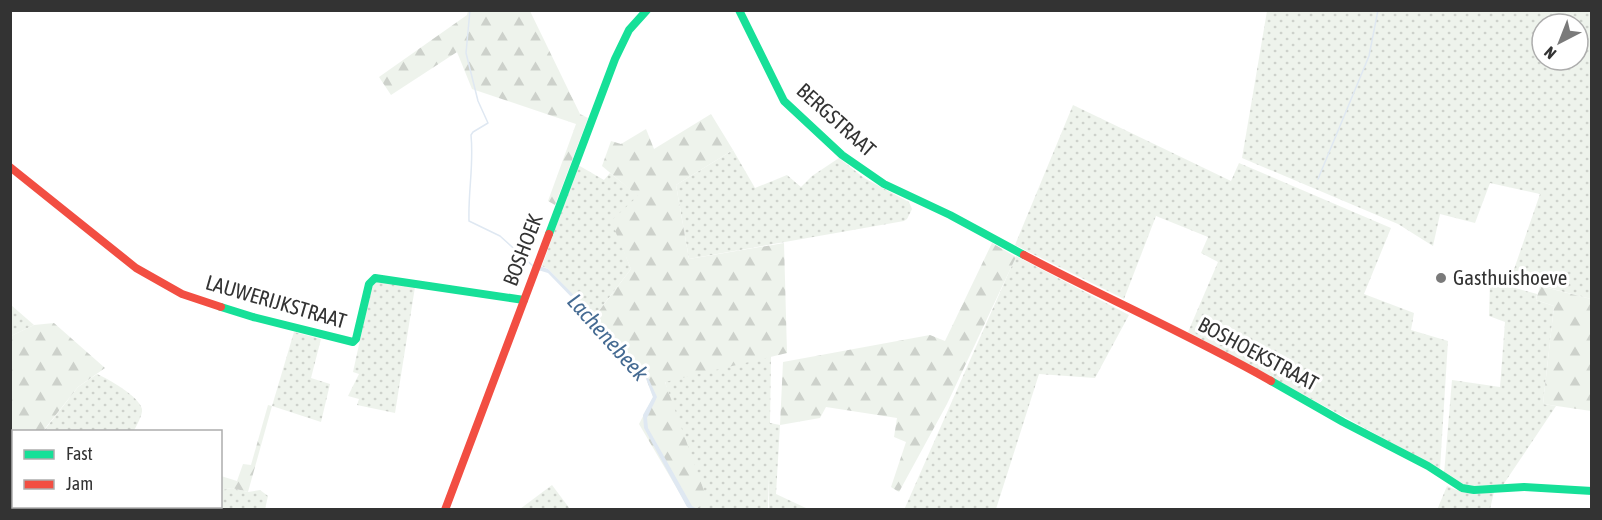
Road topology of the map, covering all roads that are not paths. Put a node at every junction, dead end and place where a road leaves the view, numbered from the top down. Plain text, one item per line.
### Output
1 (647, 10) edge
2 (739, 10) edge
3 (10, 167) edge
4 (918, 200) joint
5 (524, 300) junction
6 (1592, 491) edge
7 (445, 510) edge

1 - 5 street, BOSHOEK
2 - 4 street, BERGSTRAAT
3 - 5 street, LAUWERIJKSTRAAT
4 - 6 street, BOSHOEKSTRAAT
5 - 7 street, BOSHOEK

